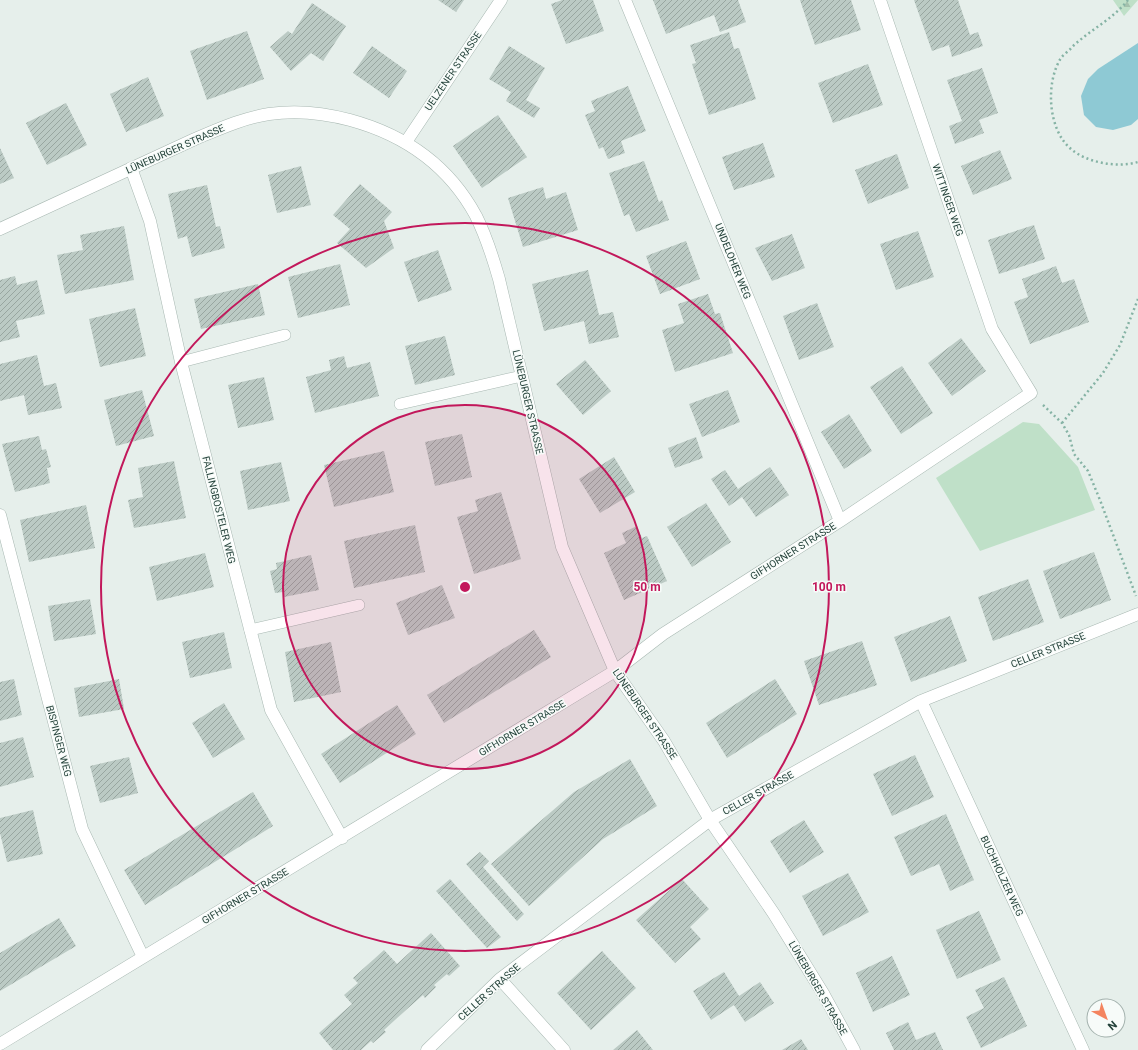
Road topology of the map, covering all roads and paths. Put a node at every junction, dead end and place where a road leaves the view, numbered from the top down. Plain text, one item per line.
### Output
1 (501, 0) edge
2 (625, 0) edge
3 (880, 0) edge
4 (1128, 0) edge
5 (406, 142) junction
6 (1138, 162) edge
7 (131, 168) junction
8 (0, 229) edge
9 (1138, 299) edge
10 (285, 336) dead end
11 (181, 362) junction
12 (522, 376) junction
13 (1031, 393) junction
14 (400, 404) dead end
15 (1062, 423) junction
16 (0, 515) edge
17 (840, 521) junction
18 (1138, 602) edge
19 (359, 605) dead end
20 (1138, 614) edge
21 (250, 630) junction
22 (615, 671) junction
23 (921, 701) junction
24 (710, 820) junction
25 (342, 838) junction
26 (144, 957) junction
27 (500, 979) junction
28 (0, 1044) edge
29 (426, 1050) edge
30 (564, 1050) edge
31 (854, 1050) edge
32 (1083, 1050) edge

1 - 5 street, UELZENER STRASSE
2 - 17 street, UNDELOHER WEG
3 - 13 street, WITTINGER WEG
4 - 6 path
5 - 7 street, LÜNEBURGER STRASSE
5 - 12 street, LÜNEBURGER STRASSE
7 - 8 street, LÜNEBURGER STRASSE
7 - 11 street, FALLINGBOSTELER WEG
9 - 15 path
10 - 11 lane
11 - 21 street, FALLINGBOSTELER WEG
12 - 14 lane
12 - 22 street, LÜNEBURGER STRASSE
13 - 15 path
13 - 17 street, GIFHORNER STRASSE
15 - 18 path
16 - 26 street, BISPINGER WEG
17 - 22 street, GIFHORNER STRASSE
19 - 21 lane
20 - 23 street, CELLER STRASSE
21 - 25 street, FALLINGBOSTELER WEG
22 - 24 street, LÜNEBURGER STRASSE
22 - 25 street, GIFHORNER STRASSE
23 - 24 street, CELLER STRASSE
23 - 32 street, BUCHHOLZER WEG
24 - 27 street, CELLER STRASSE
24 - 31 street, LÜNEBURGER STRASSE
25 - 26 street, GIFHORNER STRASSE
26 - 28 street, GIFHORNER STRASSE
27 - 29 street, CELLER STRASSE
27 - 30 street

